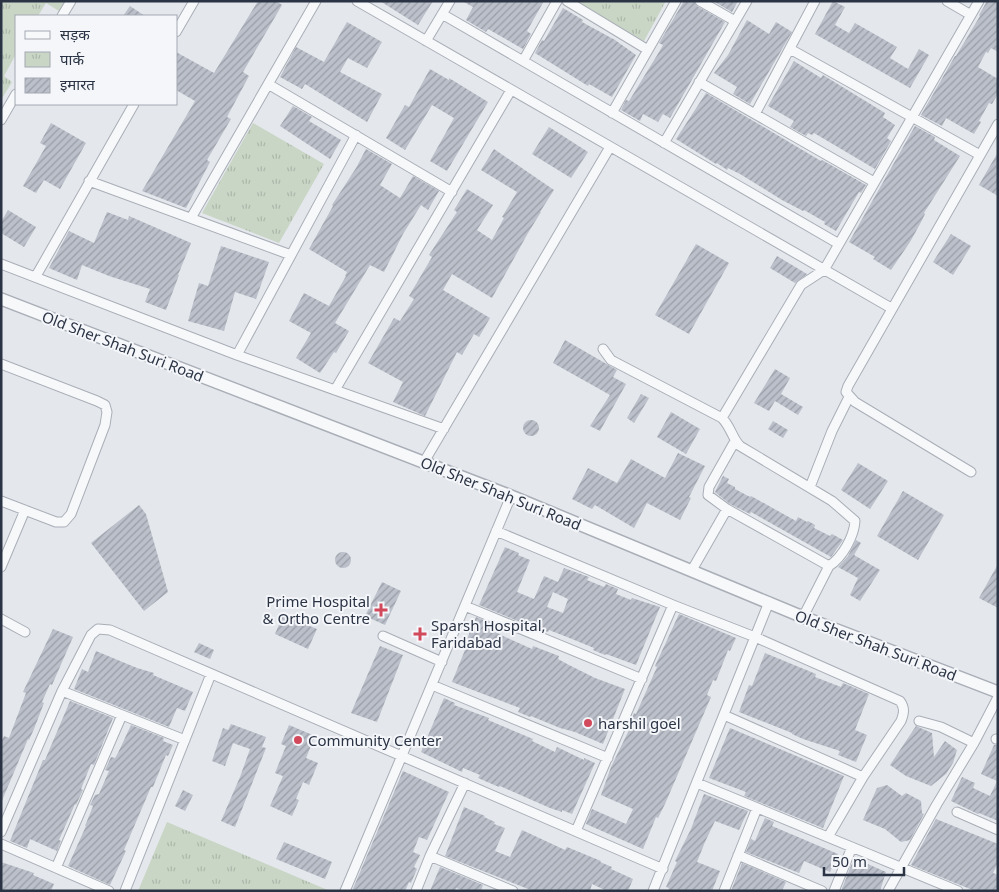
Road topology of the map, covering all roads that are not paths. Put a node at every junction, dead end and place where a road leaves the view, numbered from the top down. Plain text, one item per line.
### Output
1 (71, 1) edge
2 (194, 1) edge
3 (316, 1) edge
4 (358, 1) edge
5 (450, 1) edge
6 (557, 1) edge
7 (567, 1) edge
8 (676, 1) edge
9 (700, 1) edge
10 (747, 1) edge
11 (815, 1) edge
12 (947, 1) edge
13 (979, 1) edge
14 (442, 14) junction
15 (63, 15) edge
16 (971, 15) junction
17 (735, 21) junction
18 (178, 29) edge
19 (426, 41) junction
20 (790, 49) junction
21 (648, 50) junction
22 (523, 61) junction
23 (699, 82) junction
24 (268, 84) junction
25 (512, 90) junction
26 (15, 96) edge
27 (133, 105) edge
28 (612, 113) junction
29 (755, 114) junction
30 (912, 117) junction
31 (1, 120) edge
32 (998, 124) edge
33 (356, 135) junction
34 (664, 143) junction
35 (610, 148) junction
36 (980, 155) junction
37 (89, 182) junction
38 (874, 182) junction
39 (452, 192) junction
40 (191, 218) junction
41 (838, 244) junction
42 (292, 255) junction
43 (1, 264) edge
44 (824, 270) junction
45 (36, 276) junction
46 (1, 299) edge
47 (891, 308) junction
48 (603, 349) dead end
49 (238, 355) junction
50 (2, 368) edge
51 (336, 390) junction
52 (849, 397) junction
53 (722, 418) junction
54 (444, 428) junction
55 (735, 441) junction
56 (424, 462) junction
57 (970, 472) dead end
58 (810, 487) junction
59 (511, 496) junction
60 (1, 501) edge
61 (728, 508) junction
62 (25, 510) junction
63 (496, 531) junction
64 (829, 566) junction
65 (1, 567) edge
66 (692, 570) junction
67 (769, 602) junction
68 (465, 606) junction
69 (673, 606) junction
70 (802, 617) junction
71 (1, 619) edge
72 (25, 632) dead end
73 (383, 636) dead end
74 (755, 637) junction
75 (442, 662) junction
76 (211, 674) junction
77 (642, 679) junction
78 (432, 685) junction
79 (62, 691) junction
80 (998, 692) edge
81 (998, 697) edge
82 (122, 715) junction
83 (724, 715) junction
84 (919, 721) dead end
85 (185, 740) junction
86 (974, 743) junction
87 (402, 756) junction
88 (608, 758) junction
89 (863, 777) junction
90 (464, 783) junction
91 (697, 783) junction
92 (757, 808) junction
93 (957, 812) dead end
94 (998, 830) edge
95 (576, 831) junction
96 (1, 832) edge
97 (828, 837) junction
98 (1, 844) edge
99 (852, 846) junction
100 (738, 855) junction
101 (430, 856) junction
102 (900, 866) junction
103 (56, 868) junction
104 (663, 869) junction
105 (490, 886) edge
106 (109, 891) edge
107 (125, 891) edge
108 (346, 891) edge
109 (416, 891) edge
110 (513, 891) edge
111 (654, 891) edge
112 (724, 891) edge
113 (822, 891) edge
114 (834, 891) edge
115 (888, 891) edge
116 (958, 891) edge

1 - 15 street
2 - 18 street
3 - 24 street
4 - 19 street
5 - 14 street
6 - 22 street
7 - 21 street
8 - 21 street
9 - 17 street
10 - 17 street
11 - 20 street
12 - 16 street
13 - 16 street
14 - 19 street
14 - 22 street
16 - 30 street
17 - 23 street
19 - 25 street
20 - 29 street
20 - 30 street
21 - 28 street
22 - 28 street
23 - 29 street
23 - 34 street
24 - 33 street
24 - 40 street
25 - 35 street
25 - 39 street
26 - 31 street
27 - 37 street
28 - 34 street
29 - 38 street
30 - 36 street
30 - 38 street
32 - 36 street
33 - 39 street
33 - 42 street
34 - 41 street
35 - 44 street
35 - 54 street
36 - 47 street
37 - 40 street
37 - 45 street
38 - 41 street
39 - 51 street
40 - 42 street
41 - 44 street
42 - 49 street
43 - 45 street
44 - 47 street
44 - 53 street
45 - 49 street
46 - 56 street, Old Sher Shah Suri Road
47 - 52 street
48 - 53 street
49 - 51 street
50 - 62 street
51 - 54 street
52 - 57 street
52 - 58 street
53 - 55 street
54 - 56 street
55 - 58 street
55 - 61 street
56 - 59 street, Old Sher Shah Suri Road
58 - 64 street
59 - 63 street
59 - 66 street, Old Sher Shah Suri Road
60 - 62 street
61 - 64 street
61 - 66 street
62 - 65 street
63 - 68 street
63 - 69 street
64 - 70 street
66 - 67 street, Old Sher Shah Suri Road
67 - 70 street, Old Sher Shah Suri Road
67 - 74 street
68 - 75 street
68 - 77 street
69 - 74 street
69 - 77 street
70 - 80 street, Old Sher Shah Suri Road
71 - 72 street
73 - 75 street
74 - 83 street
74 - 89 street
75 - 78 street
76 - 79 street
76 - 85 street
76 - 87 street
77 - 88 street
78 - 87 street
78 - 88 street
79 - 82 street
79 - 96 street
81 - 86 street
82 - 85 street
82 - 103 street
83 - 89 street
83 - 91 street
84 - 86 street
85 - 107 street
86 - 102 street
87 - 90 street
87 - 108 street
88 - 95 street
89 - 97 street
90 - 95 street
90 - 101 street
91 - 92 street
91 - 104 street
92 - 97 street
92 - 100 street
93 - 94 street
95 - 104 street
97 - 99 street
98 - 103 street
99 - 102 street
99 - 114 street
100 - 112 street
100 - 113 street
101 - 105 street
101 - 109 street
102 - 115 street
102 - 116 street
103 - 106 street
104 - 111 street
105 - 110 street

